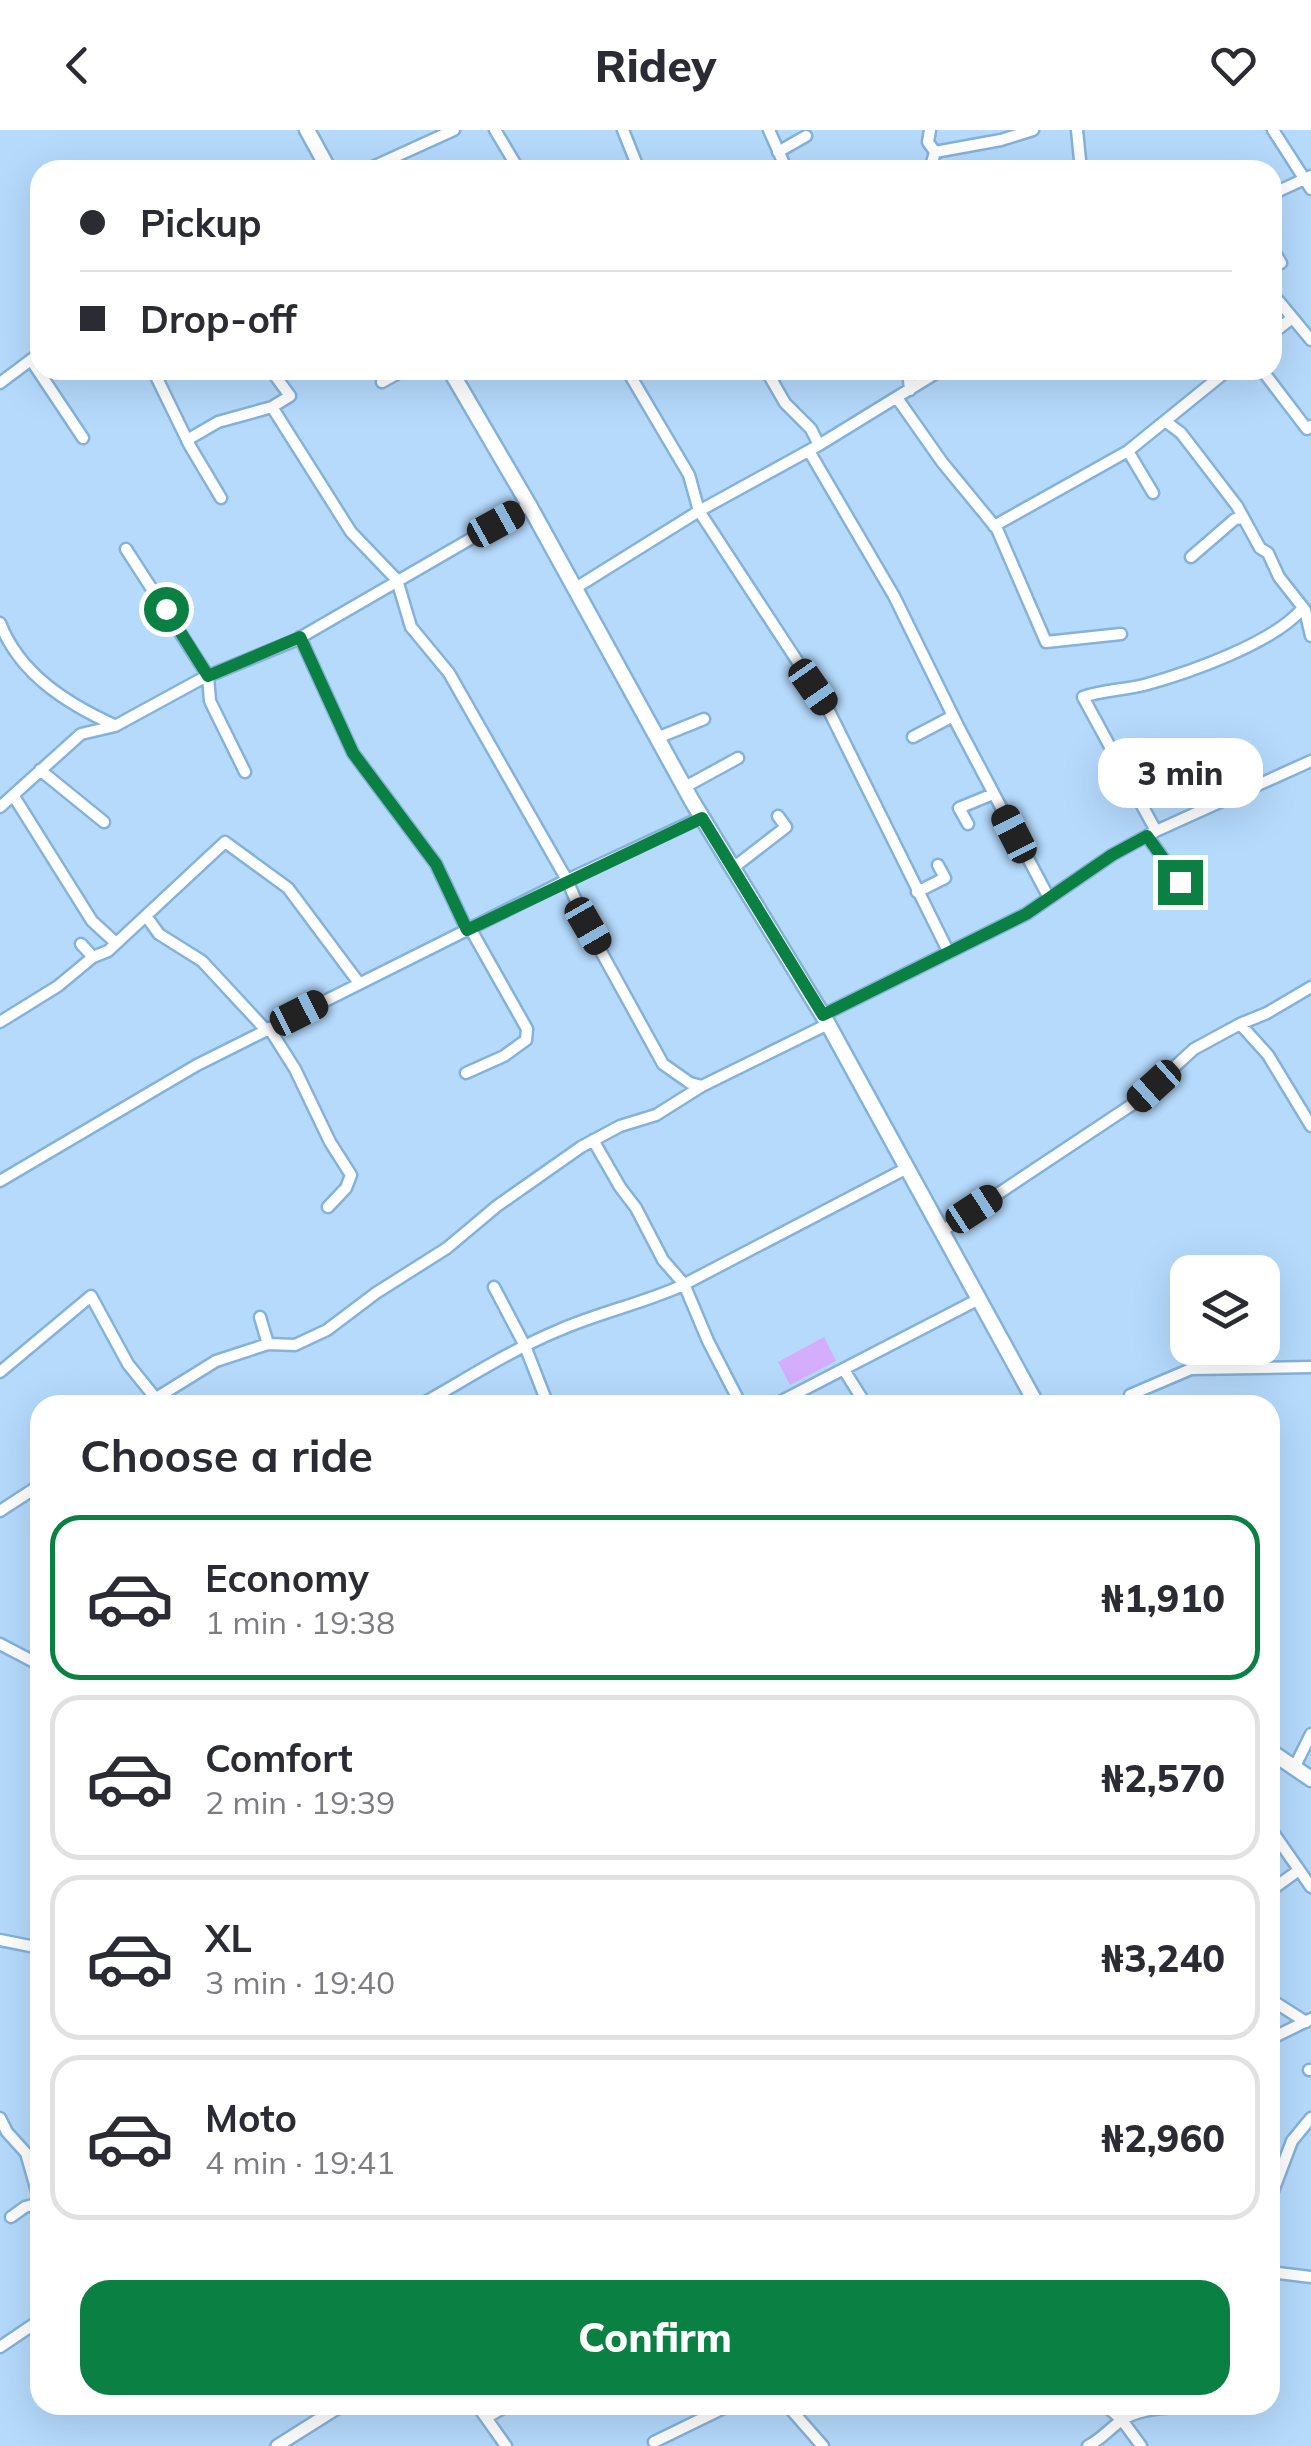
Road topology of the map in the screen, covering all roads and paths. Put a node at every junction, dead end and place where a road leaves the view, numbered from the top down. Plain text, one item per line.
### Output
1 (307, 130) edge
2 (454, 130) edge
3 (495, 130) edge
4 (623, 130) edge
5 (768, 130) edge
6 (930, 130) edge
7 (1033, 130) edge
8 (1077, 130) edge
9 (1273, 130) edge
10 (806, 136) dead end
11 (778, 152) junction
12 (935, 152) junction
13 (324, 160) edge
14 (388, 160) edge
15 (514, 160) edge
16 (635, 160) edge
17 (783, 160) edge
18 (933, 160) edge
19 (1080, 160) edge
20 (1309, 181) edge
21 (1282, 190) edge
22 (1282, 306) edge
23 (1292, 318) junction
24 (1282, 326) edge
25 (1311, 340) edge
26 (30, 361) edge
27 (49, 380) edge
28 (159, 380) edge
29 (279, 380) edge
30 (386, 380) edge
31 (456, 380) edge
32 (633, 380) edge
33 (772, 380) edge
34 (909, 380) edge
35 (926, 380) edge
36 (1216, 380) edge
37 (1270, 380) edge
38 (382, 382) dead end
39 (0, 383) edge
40 (910, 390) junction
41 (897, 398) junction
42 (272, 407) junction
43 (1165, 421) junction
44 (1311, 426) edge
45 (82, 438) dead end
46 (187, 440) junction
47 (814, 448) junction
48 (1128, 451) junction
49 (1153, 492) dead end
50 (221, 498) dead end
51 (530, 505) junction
52 (699, 511) junction
53 (1242, 518) junction
54 (994, 526) junction
55 (126, 550) dead end
56 (1191, 557) dead end
57 (397, 580) junction
58 (574, 589) junction
59 (1306, 610) edge
60 (0, 623) edge
61 (1122, 634) dead end
62 (1311, 636) edge
63 (300, 637) junction
64 (208, 676) junction
65 (953, 716) junction
66 (704, 719) dead end
67 (115, 726) junction
68 (913, 737) dead end
69 (657, 738) junction
70 (738, 758) dead end
71 (1311, 760) edge
72 (40, 770) junction
73 (245, 772) dead end
74 (684, 787) junction
75 (13, 794) junction
76 (993, 794) junction
77 (0, 806) edge
78 (778, 816) dead end
79 (702, 818) junction
80 (104, 822) dead end
81 (968, 824) dead end
82 (1152, 833) junction
83 (938, 865) dead end
84 (734, 868) junction
85 (567, 880) junction
86 (917, 892) junction
87 (1049, 898) junction
88 (1195, 902) dead end
89 (146, 916) junction
90 (469, 929) junction
91 (116, 943) junction
92 (80, 944) dead end
93 (948, 952) junction
94 (93, 957) junction
95 (360, 983) junction
96 (1311, 987) edge
97 (826, 1019) junction
98 (0, 1022) edge
99 (1240, 1024) junction
100 (267, 1029) junction
101 (466, 1074) dead end
102 (702, 1086) junction
103 (1311, 1126) edge
104 (593, 1140) junction
105 (907, 1168) junction
106 (0, 1181) edge
107 (328, 1207) dead end
108 (942, 1231) junction
109 (684, 1284) junction
110 (494, 1287) dead end
111 (979, 1299) junction
112 (260, 1318) dead end
113 (268, 1344) junction
114 (524, 1346) junction
115 (1311, 1366) edge
116 (844, 1370) junction
117 (0, 1372) edge
118 (149, 1395) edge
119 (165, 1395) edge
120 (438, 1395) edge
121 (544, 1395) edge
122 (736, 1395) edge
123 (794, 1395) edge
124 (860, 1395) edge
125 (1032, 1395) edge
126 (1130, 1395) edge
127 (30, 1492) edge
128 (0, 1512) edge
129 (0, 1644) edge
130 (30, 1660) edge
131 (1311, 1734) edge
132 (1280, 1759) edge
133 (1294, 1768) junction
134 (1311, 1779) edge
135 (1280, 1842) edge
136 (1299, 1870) junction
137 (1280, 1884) edge
138 (1311, 1887) edge
139 (0, 1940) edge
140 (30, 1946) edge
141 (1280, 2006) edge
142 (1308, 2020) edge
143 (1280, 2034) edge
144 (0, 2118) edge
145 (1311, 2118) edge
146 (30, 2167) edge
147 (1280, 2173) edge
148 (30, 2205) edge
149 (11, 2217) dead end
150 (1280, 2273) edge
151 (1311, 2277) edge
152 (30, 2327) edge
153 (0, 2347) edge
154 (326, 2415) edge
155 (484, 2415) edge
156 (491, 2415) edge
157 (709, 2415) edge
158 (796, 2415) edge
159 (1116, 2415) edge
160 (1135, 2415) edge
161 (486, 2418) junction
162 (1122, 2420) junction
163 (654, 2442) dead end
164 (821, 2445) edge
165 (277, 2446) edge
166 (506, 2446) edge
167 (1088, 2446) edge
168 (1141, 2446) edge

1 - 13 main road
2 - 14 street
3 - 15 street
4 - 16 street
5 - 11 street
6 - 12 street
7 - 12 street
8 - 19 street
9 - 20 street
10 - 11 street
11 - 17 street
12 - 18 street
20 - 21 street
22 - 23 street
23 - 24 street
23 - 25 street
26 - 39 street
27 - 45 street
28 - 46 street
29 - 42 street
30 - 38 street
31 - 51 main road
32 - 52 street
33 - 47 street
34 - 40 street
35 - 40 street
36 - 43 street
37 - 44 street
40 - 41 street
41 - 47 street
41 - 54 street
42 - 46 street
42 - 57 street
43 - 48 street
43 - 53 street
46 - 50 street
47 - 52 street
47 - 65 street
48 - 49 street
48 - 54 street
51 - 57 street
51 - 58 main road
52 - 58 street
52 - 86 street
53 - 56 street
53 - 59 street
54 - 61 street
55 - 64 street
57 - 63 street
57 - 85 street
58 - 69 main road
59 - 62 street
59 - 82 street
60 - 67 street
63 - 64 street
63 - 90 street
64 - 67 street
64 - 73 street
65 - 68 street
65 - 76 street
66 - 69 street
67 - 72 street
69 - 74 main road
70 - 74 street
71 - 82 street
72 - 75 street
72 - 80 street
74 - 79 main road
75 - 77 street
75 - 91 street
76 - 81 street
76 - 87 street
78 - 84 street
79 - 84 main road
79 - 85 street
82 - 87 street
82 - 88 street
83 - 86 street
84 - 97 main road
85 - 90 street
85 - 102 street
86 - 93 street
87 - 93 street
89 - 91 street
89 - 95 street
89 - 100 street
90 - 95 street
90 - 101 street
91 - 94 street
92 - 94 street
93 - 97 street
94 - 98 street
95 - 100 street
96 - 99 street
97 - 102 street
97 - 105 main road
99 - 103 street
99 - 108 street
100 - 106 street
100 - 107 street
102 - 104 street
104 - 109 street
104 - 113 street
105 - 108 main road
105 - 109 street
108 - 111 main road
109 - 114 street
109 - 122 street
110 - 114 street
111 - 116 street
111 - 125 main road
112 - 113 street
113 - 119 street
114 - 120 street
114 - 121 street
115 - 126 street
116 - 123 street
116 - 124 street
117 - 118 street
127 - 128 street
129 - 130 street
131 - 133 street
132 - 133 main road
133 - 134 main road
135 - 136 street
136 - 137 street
136 - 138 street
139 - 140 street
141 - 142 street
142 - 143 street
144 - 146 street
145 - 147 street
148 - 149 street
150 - 151 street
152 - 153 street
154 - 165 street
155 - 161 street
156 - 161 street
157 - 163 street
158 - 164 street
159 - 162 street
160 - 162 street
161 - 166 street
162 - 167 street
162 - 168 street

